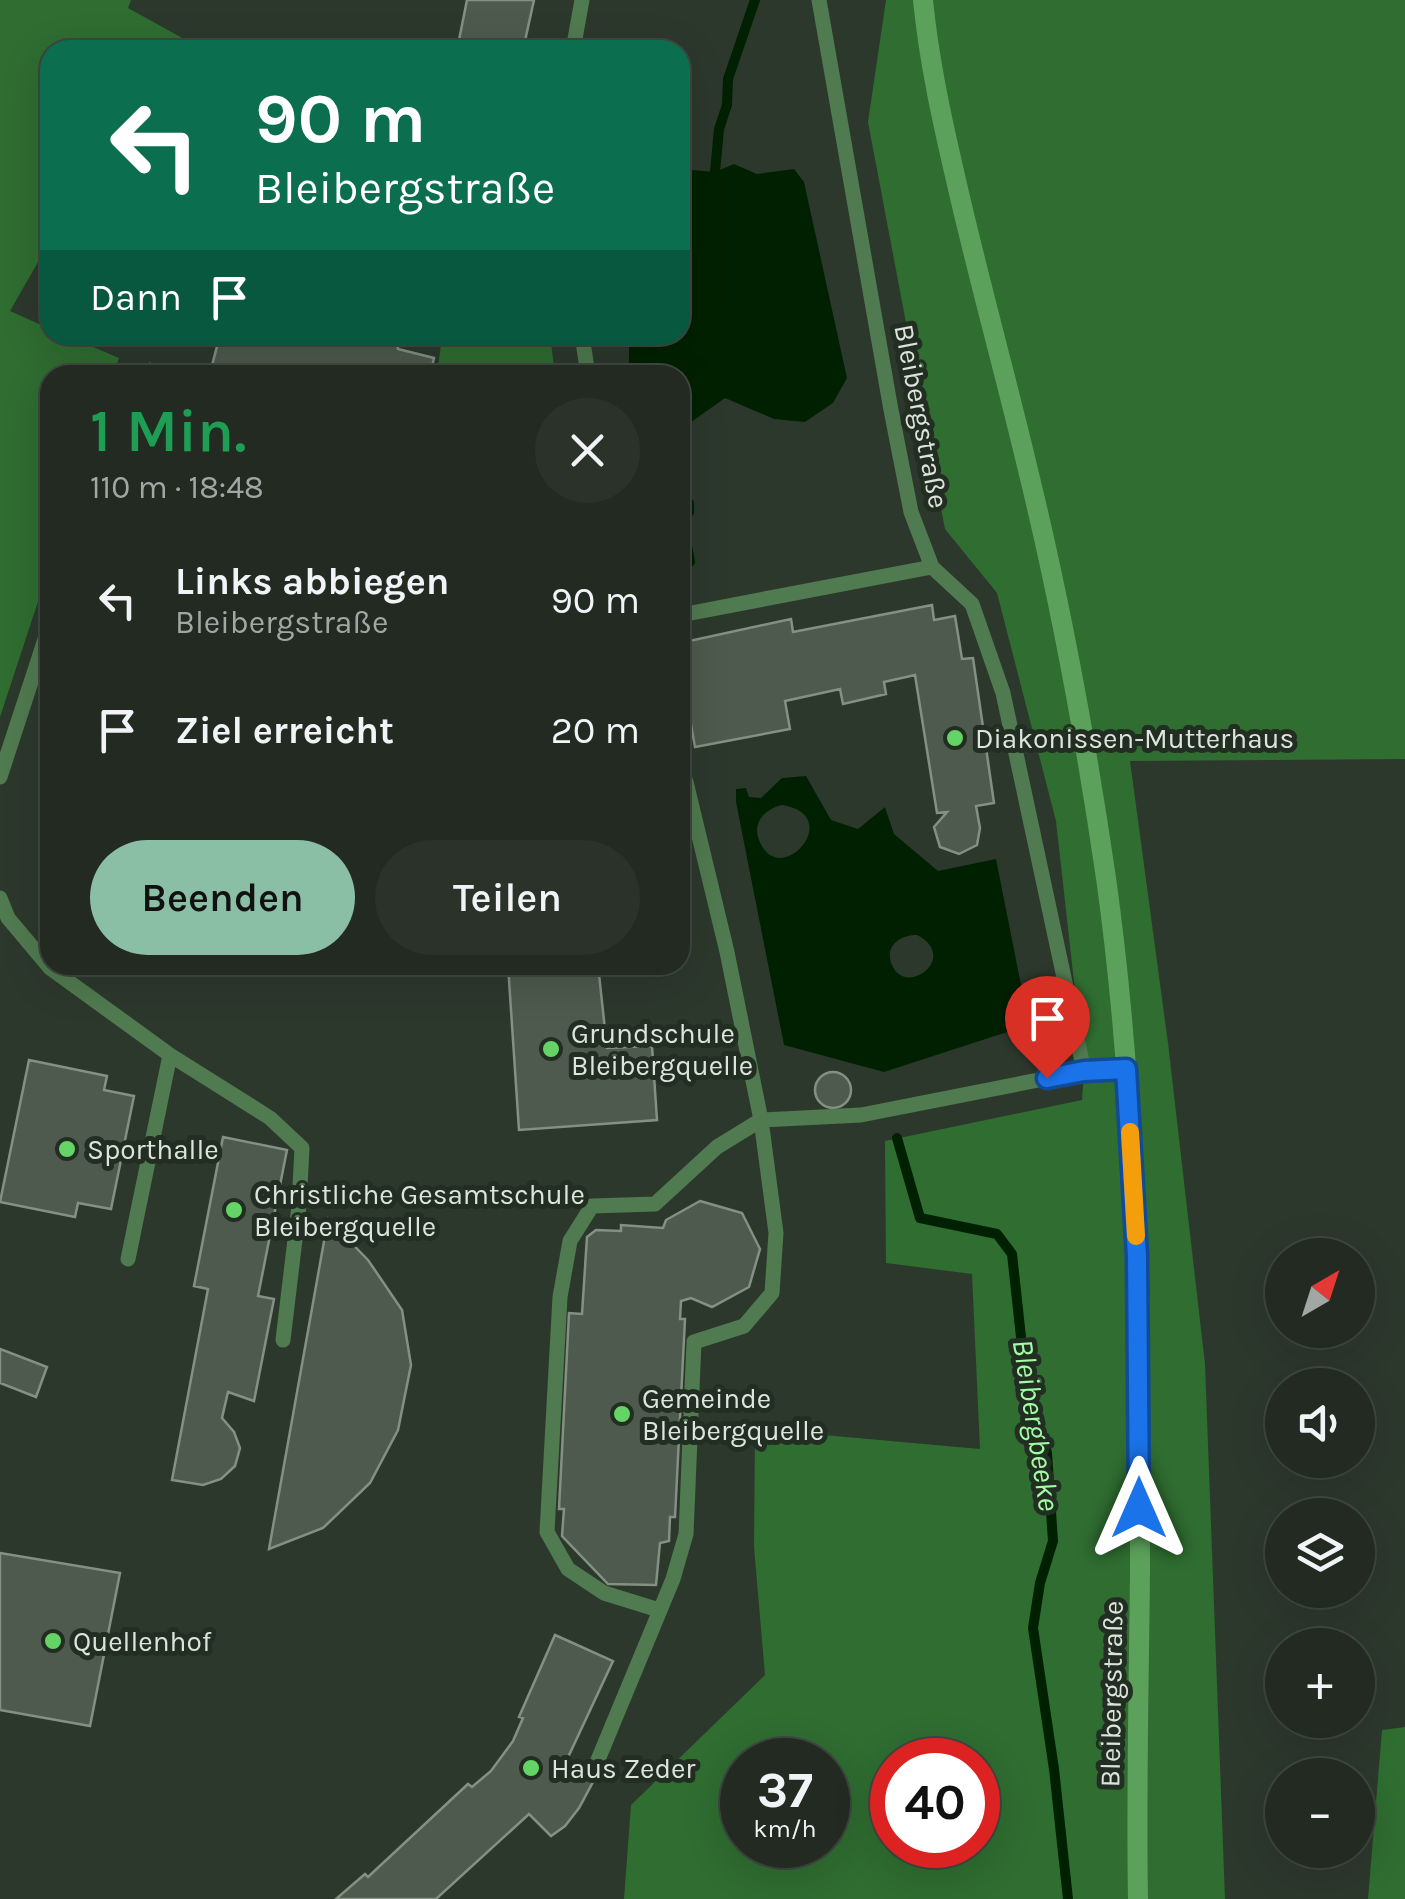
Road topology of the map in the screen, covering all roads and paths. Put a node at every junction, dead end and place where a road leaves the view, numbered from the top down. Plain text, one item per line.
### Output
1 (582, 0) edge
2 (818, 0) edge
3 (923, 0) edge
4 (574, 40) edge
5 (932, 567) junction
6 (690, 613) edge
7 (40, 655) edge
8 (0, 777) edge
9 (690, 799) edge
10 (0, 898) edge
11 (40, 956) edge
12 (60, 975) edge
13 (170, 1055) junction
14 (1126, 1069) junction
15 (1084, 1071) junction
16 (761, 1120) junction
17 (128, 1259) dead end
18 (283, 1340) dead end
19 (659, 1610) junction
20 (596, 1767) dead end
21 (1138, 1899) edge

1 - 4 lane
2 - 5 lane, Bleibergstraße
3 - 14 street, Bleibergstraße
5 - 6 lane
5 - 15 lane, Bleibergstraße
7 - 8 lane
9 - 16 lane
10 - 11 lane
12 - 13 lane
13 - 17 lane
13 - 18 lane
14 - 15 lane
14 - 21 street, Bleibergstraße
15 - 16 lane
16 - 19 lane
16 - 19 lane
19 - 20 lane

